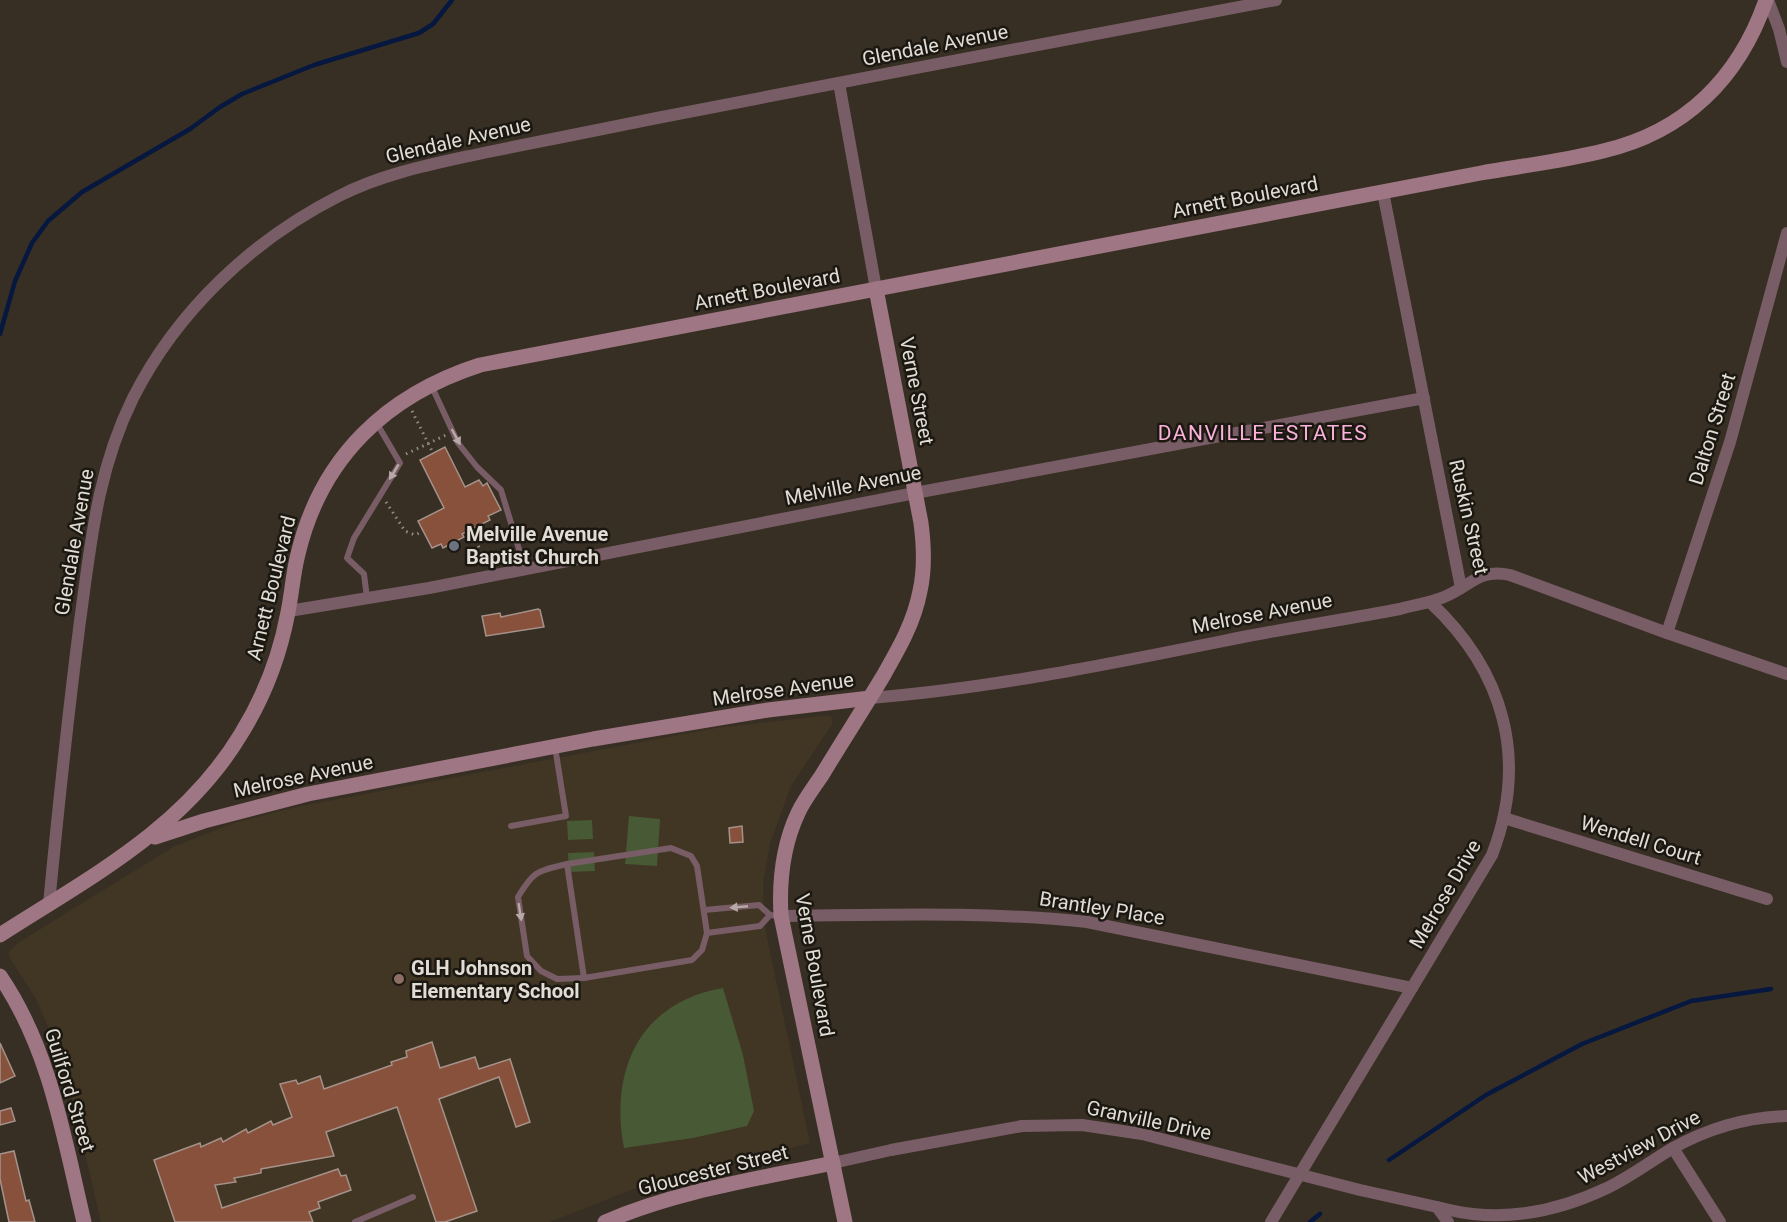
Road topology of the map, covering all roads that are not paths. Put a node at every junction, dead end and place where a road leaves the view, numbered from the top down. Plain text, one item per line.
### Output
1 (1276, 0) edge
2 (1767, 0) edge
3 (1787, 62) edge
4 (839, 83) junction
5 (1383, 192) junction
6 (1787, 233) edge
7 (876, 289) junction
8 (431, 384) junction
9 (1424, 398) junction
10 (375, 422) junction
11 (915, 493) junction
12 (525, 569) junction
13 (1461, 588) junction
14 (367, 598) junction
15 (1430, 602) junction
16 (289, 611) junction
17 (1667, 633) junction
18 (1787, 674) edge
19 (870, 698) junction
20 (555, 747) junction
21 (1504, 818) junction
22 (511, 826) dead end
23 (147, 840) junction
24 (567, 864) junction
25 (1767, 899) dead end
26 (49, 904) junction
27 (704, 910) junction
28 (776, 915) junction
29 (707, 933) junction
30 (0, 935) edge
31 (0, 976) edge
32 (584, 978) junction
33 (1412, 988) junction
34 (1787, 1116) edge
35 (1674, 1148) junction
36 (833, 1162) junction
37 (1300, 1175) junction
38 (413, 1197) dead end
39 (1437, 1207) junction
40 (84, 1222) edge
41 (355, 1222) edge
42 (605, 1222) edge
43 (845, 1222) edge
44 (1271, 1222) edge
45 (1448, 1222) edge
46 (1720, 1222) edge

1 - 4 street, Glendale Avenue
2 - 3 street
2 - 5 street, Arnett Boulevard
4 - 7 street, Verne Street
4 - 26 street, Glendale Avenue
5 - 7 street, Arnett Boulevard
5 - 9 street, Ruskin Street
6 - 17 street, Dalton Street
7 - 8 street, Arnett Boulevard
7 - 11 street, Verne Street
8 - 10 street, Arnett Boulevard
8 -> 12 lane
9 - 11 street, Melville Avenue
9 - 13 street, Ruskin Street
10 -> 14 lane
10 - 16 street, Arnett Boulevard
11 - 12 street, Melville Avenue
11 - 19 street, Verne Street
12 - 14 street, Melville Avenue
13 - 15 street
13 - 17 street, Ruskin Street
14 - 16 street, Melville Avenue
15 - 19 street, Melrose Avenue
15 - 21 street, Melrose Drive
16 - 23 street, Arnett Boulevard
17 - 18 street, Ruskin Street
19 - 20 street, Melrose Avenue
19 - 28 street, Verne Boulevard
20 - 22 lane
20 - 23 street, Melrose Avenue
21 - 25 street, Wendell Court
21 - 33 street, Melrose Drive
23 - 26 street, Arnett Boulevard
24 - 27 lane
24 - 32 lane
24 -> 32 lane
26 - 30 street, Arnett Boulevard
28 -> 27 lane
27 - 29 lane
28 - 29 lane
28 - 33 street, Brantley Place
28 - 36 street, Verne Boulevard
29 - 32 lane
31 - 40 street, Guilford Street
33 - 37 street, Melrose Drive
34 - 35 street, Westview Drive
35 - 39 street, Westview Drive
35 - 46 street
36 - 37 street, Granville Drive
36 - 42 street, Gloucester Street
36 - 43 street, Verne Boulevard
37 - 39 street, Granville Drive
37 - 44 street, Melrose Drive
38 - 41 lane
39 - 45 street

